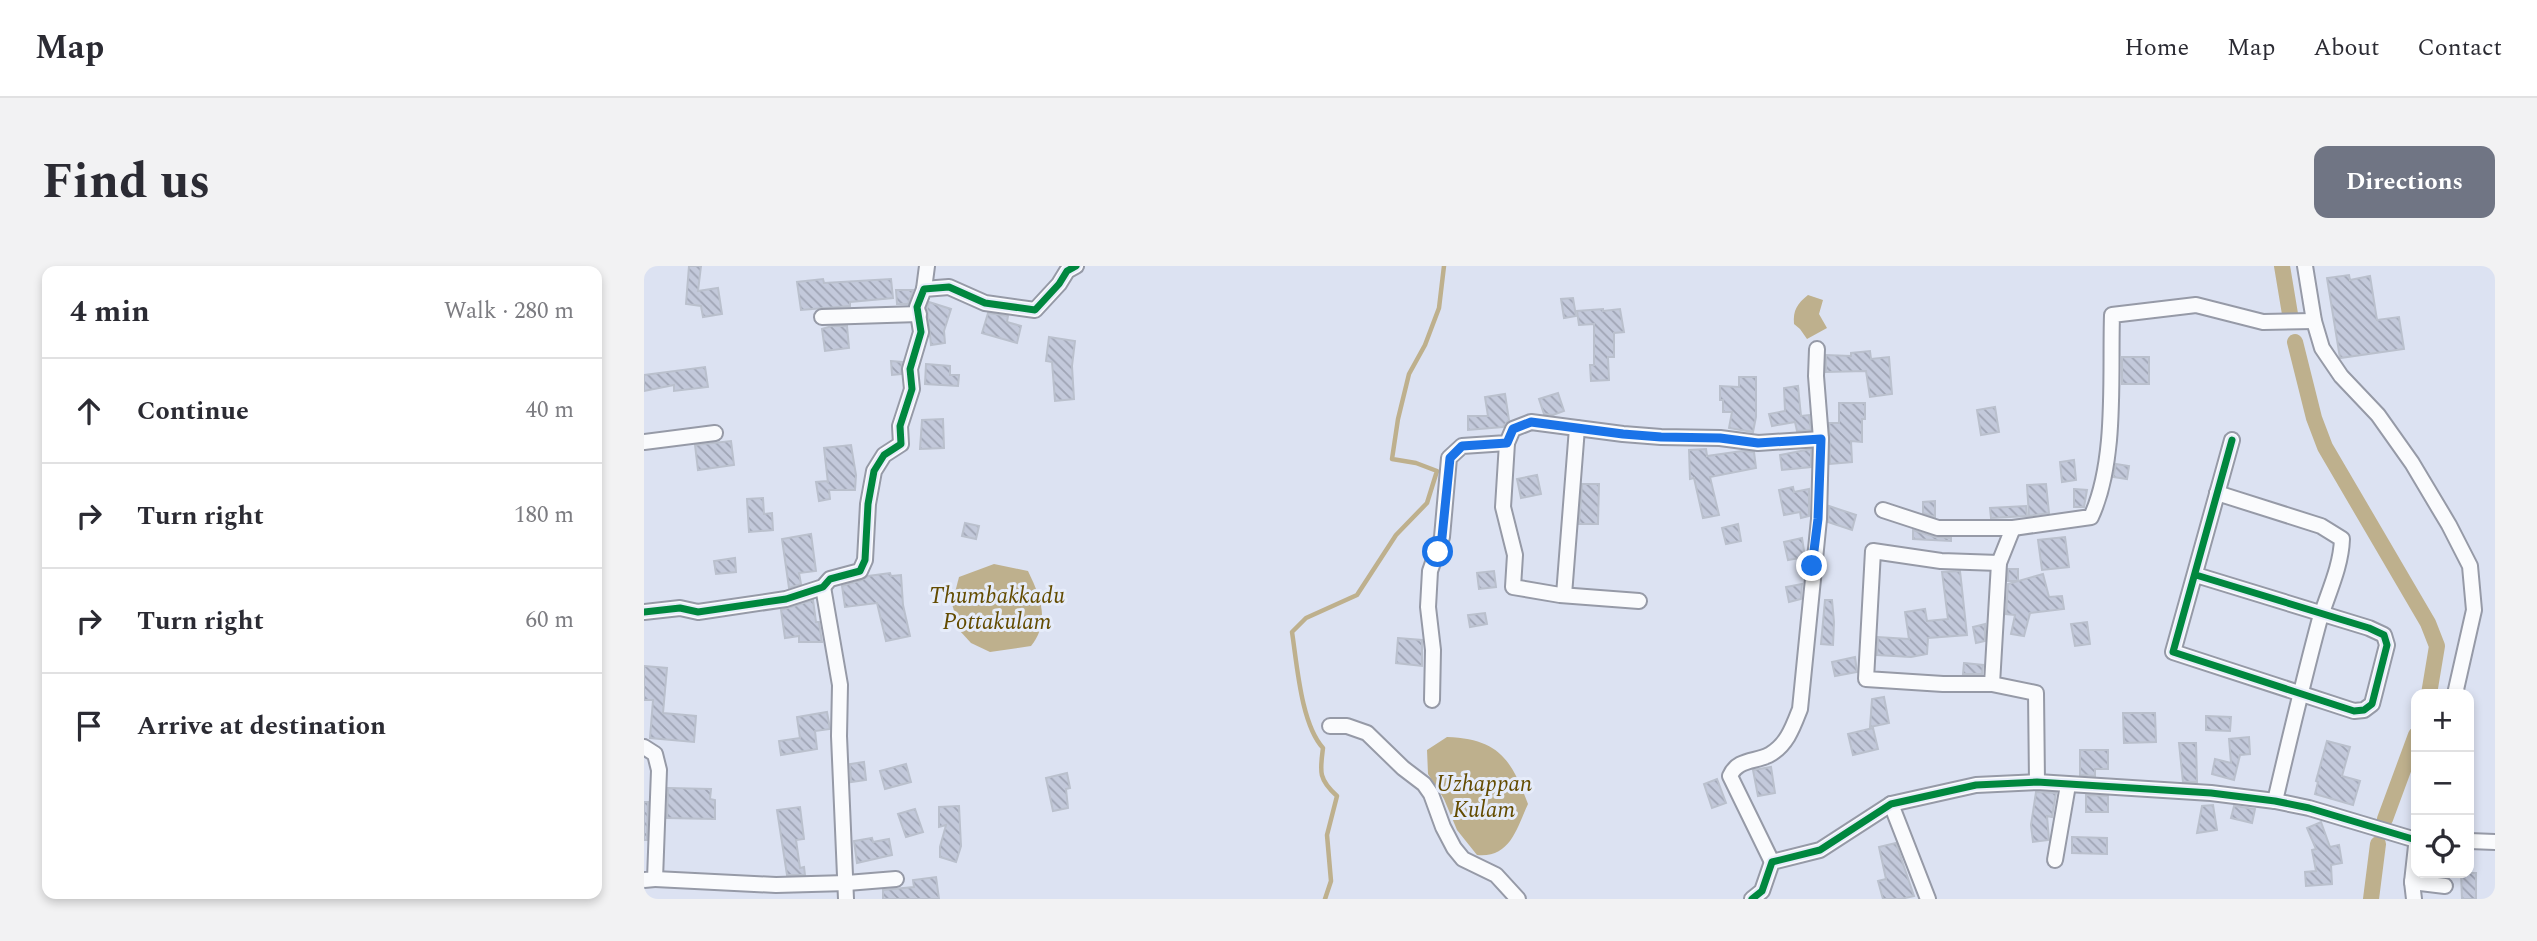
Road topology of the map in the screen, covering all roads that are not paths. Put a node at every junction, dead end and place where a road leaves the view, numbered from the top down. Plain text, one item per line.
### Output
1 (928, 266) edge
2 (1076, 266) edge
3 (2305, 266) edge
4 (924, 289) junction
5 (919, 314) junction
6 (822, 317) dead end
7 (2315, 321) junction
8 (1817, 349) dead end
9 (1577, 428) junction
10 (715, 433) dead end
11 (1821, 439) junction
12 (2232, 440) dead end
13 (644, 442) edge
14 (1507, 443) junction
15 (2217, 493) junction
16 (1883, 510) dead end
17 (2013, 528) junction
18 (1999, 563) junction
19 (2196, 575) junction
20 (823, 587) junction
21 (1564, 596) junction
22 (1639, 601) dead end
23 (644, 612) edge
24 (2322, 614) junction
25 (1992, 684) junction
26 (2456, 689) edge
27 (2300, 693) junction
28 (1432, 700) dead end
29 (1330, 726) dead end
30 (644, 747) edge
31 (2037, 782) junction
32 (2068, 785) junction
33 (2275, 801) junction
34 (1891, 804) junction
35 (2411, 839) edge
36 (2474, 841) edge
37 (2495, 842) edge
38 (2055, 860) dead end
39 (1772, 862) junction
40 (2412, 878) edge
41 (896, 879) dead end
42 (650, 880) edge
43 (2412, 882) junction
44 (847, 883) junction
45 (2445, 886) dead end
46 (846, 899) edge
47 (1518, 899) edge
48 (1752, 899) edge
49 (1928, 899) edge
50 (2414, 899) edge

1 - 4 street
2 - 4 street
3 - 7 street
4 - 5 street
5 - 6 street
5 - 20 street
7 - 17 street
7 - 26 street
8 - 11 street
9 - 11 street
9 - 14 street
9 - 21 street
10 - 13 street
11 - 39 street
12 - 15 street
14 - 21 street
14 - 28 street
15 - 19 street
15 - 24 street
16 - 17 street
17 - 18 street
18 - 25 street
18 - 25 street
19 - 24 street
19 - 27 street
20 - 23 street
20 - 44 street
21 - 22 street
24 - 27 street
24 - 27 street
25 - 31 street
27 - 33 street
29 - 47 street
30 - 42 street
31 - 32 street
31 - 34 street
32 - 33 street
32 - 38 street
33 - 35 street
34 - 39 street
34 - 49 street
36 - 37 street
39 - 48 street
40 - 43 street
41 - 44 street
42 - 44 street
43 - 45 street
43 - 50 street
44 - 46 street

